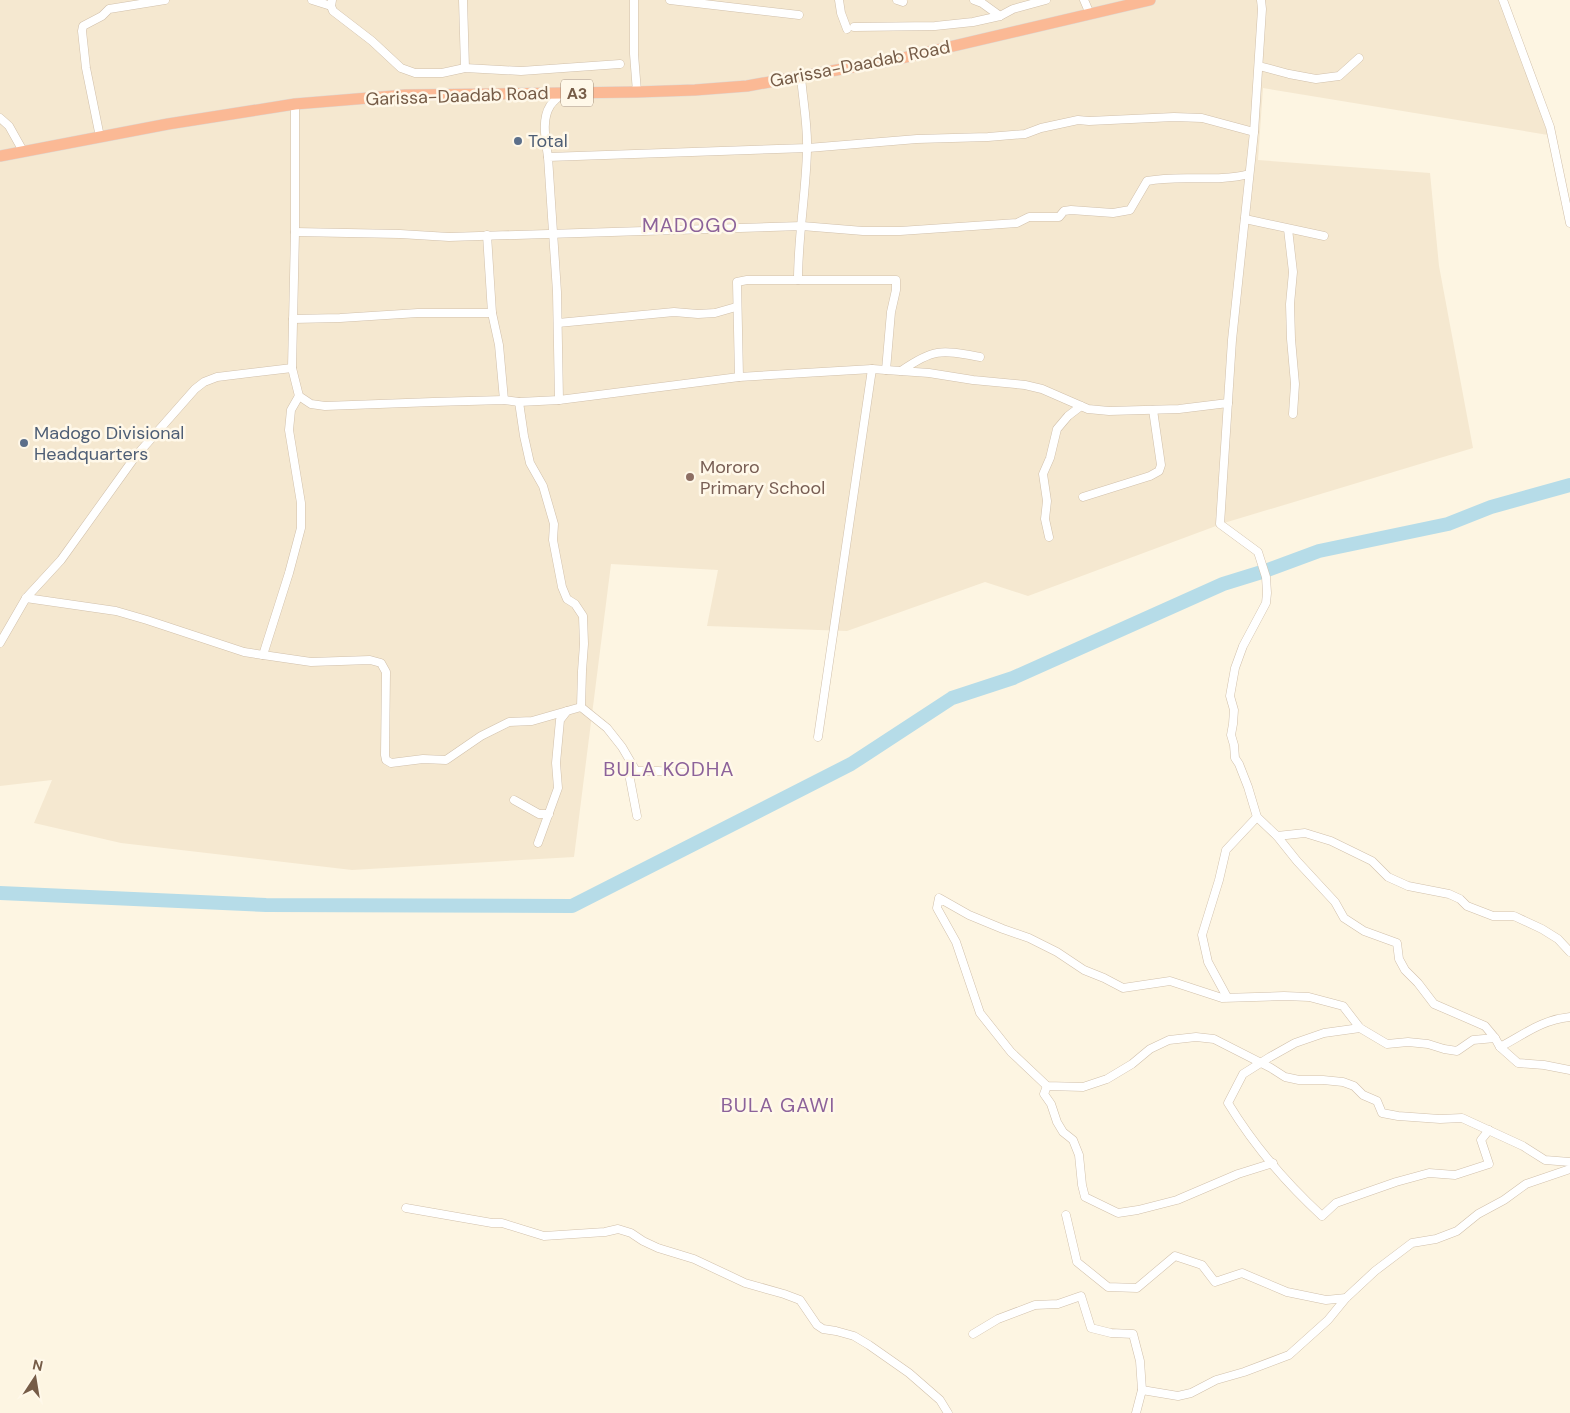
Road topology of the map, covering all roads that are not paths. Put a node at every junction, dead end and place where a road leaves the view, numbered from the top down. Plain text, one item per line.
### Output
1 (110, 0) edge
2 (166, 0) edge
3 (312, 0) edge
4 (463, 0) edge
5 (634, 0) edge
6 (670, 0) edge
7 (839, 0) edge
8 (974, 0) edge
9 (1046, 0) edge
10 (1084, 0) edge
11 (1150, 0) edge
12 (1261, 0) edge
13 (1503, 0) edge
14 (331, 3) edge
15 (109, 9) junction
16 (1090, 14) junction
17 (799, 15) dead end
18 (1000, 16) junction
19 (1359, 58) dead end
20 (620, 64) dead end
21 (1259, 66) junction
22 (465, 68) junction
23 (801, 77) junction
24 (637, 92) junction
25 (561, 94) junction
26 (296, 104) junction
27 (0, 118) edge
28 (1254, 132) junction
29 (100, 137) junction
30 (808, 148) junction
31 (23, 151) junction
32 (0, 156) edge
33 (548, 156) junction
34 (1249, 174) junction
35 (1245, 219) junction
36 (1570, 223) edge
37 (802, 226) junction
38 (1288, 229) junction
39 (296, 232) junction
40 (554, 234) junction
41 (487, 235) junction
42 (1324, 236) dead end
43 (798, 280) junction
44 (736, 307) junction
45 (492, 313) junction
46 (293, 319) junction
47 (558, 323) junction
48 (980, 357) dead end
49 (292, 368) junction
50 (872, 369) junction
51 (886, 370) junction
52 (901, 371) junction
53 (739, 377) junction
54 (299, 396) junction
55 (504, 400) junction
56 (559, 400) junction
57 (519, 402) junction
58 (1228, 403) junction
59 (1081, 406) junction
60 (1153, 410) junction
61 (1293, 414) dead end
62 (1083, 497) dead end
63 (1049, 537) dead end
64 (26, 598) junction
65 (0, 643) edge
66 (263, 655) junction
67 (581, 707) junction
68 (567, 711) junction
69 (818, 737) dead end
70 (636, 771) junction
71 (684, 773) dead end
72 (514, 800) dead end
73 (549, 814) junction
74 (637, 816) dead end
75 (1257, 816) junction
76 (1277, 836) junction
77 (538, 843) dead end
78 (1570, 952) edge
79 (1227, 997) junction
80 (1570, 1018) edge
81 (1360, 1028) junction
82 (1495, 1038) junction
83 (1500, 1047) junction
84 (1261, 1063) junction
85 (1570, 1070) edge
86 (1047, 1086) junction
87 (1489, 1130) junction
88 (1570, 1162) edge
89 (1273, 1163) junction
90 (1570, 1170) edge
91 (406, 1208) dead end
92 (1066, 1215) dead end
93 (1346, 1298) junction
94 (972, 1334) dead end
95 (1142, 1390) junction
96 (948, 1413) edge
97 (1136, 1413) edge

1 - 15 street
2 - 15 street
3 - 14 street
4 - 22 street
5 - 24 street
6 - 17 street
7 - 18 street
8 - 18 street
9 - 18 street
10 - 16 street
11 - 16 highway, Garissa-Daadab Road / A3
12 - 21 street
13 - 36 street
14 - 22 street
15 - 29 street
16 - 23 highway, Garissa-Daadab Road / A3
19 - 21 street
20 - 22 street
21 - 28 street
23 - 24 highway, Garissa-Daadab Road / A3
23 - 30 street
24 - 25 highway, Garissa-Daadab Road / A3
25 - 26 highway, Garissa-Daadab Road / A3
25 - 33 street
26 - 29 highway, Garissa-Daadab Road / A3
26 - 39 street
27 - 31 street
28 - 30 street
28 - 34 street
29 - 31 highway, Garissa-Daadab Road / A3
30 - 33 street
30 - 37 street
31 - 32 highway, Garissa-Daadab Road / A3
33 - 40 street
34 - 35 street
34 - 37 street
35 - 38 street
35 - 58 street
37 - 40 street
37 - 43 street
38 - 42 street
38 - 61 street
39 - 41 street
39 - 46 street
40 - 41 street
40 - 47 street
41 - 45 street
43 - 44 street
43 - 51 street
44 - 47 street
44 - 53 street
45 - 46 street
45 - 55 street
46 - 49 street
47 - 56 street
48 - 52 street
49 - 54 street
49 - 64 street
50 - 51 street
50 - 53 street
50 - 69 street
51 - 52 street
52 - 59 street
53 - 56 street
54 - 55 street
54 - 66 street
55 - 57 street
56 - 57 street
57 - 67 street
58 - 60 street
58 - 75 street
59 - 60 street
59 - 63 street
60 - 62 street
64 - 65 street
64 - 66 street
66 - 68 street
67 - 68 street
67 - 70 street
68 - 73 street
70 - 71 street
70 - 74 street
72 - 73 street
73 - 77 street
75 - 76 street
75 - 79 street
76 - 78 street
76 - 82 street
79 - 81 street
79 - 86 street
80 - 83 street
81 - 82 street
81 - 84 street
82 - 83 street
83 - 85 street
84 - 86 street
84 - 87 street
84 - 89 street
86 - 89 street
87 - 88 street
87 - 89 street
90 - 93 street
91 - 96 street
92 - 93 street
93 - 95 street
94 - 95 street
95 - 97 street

